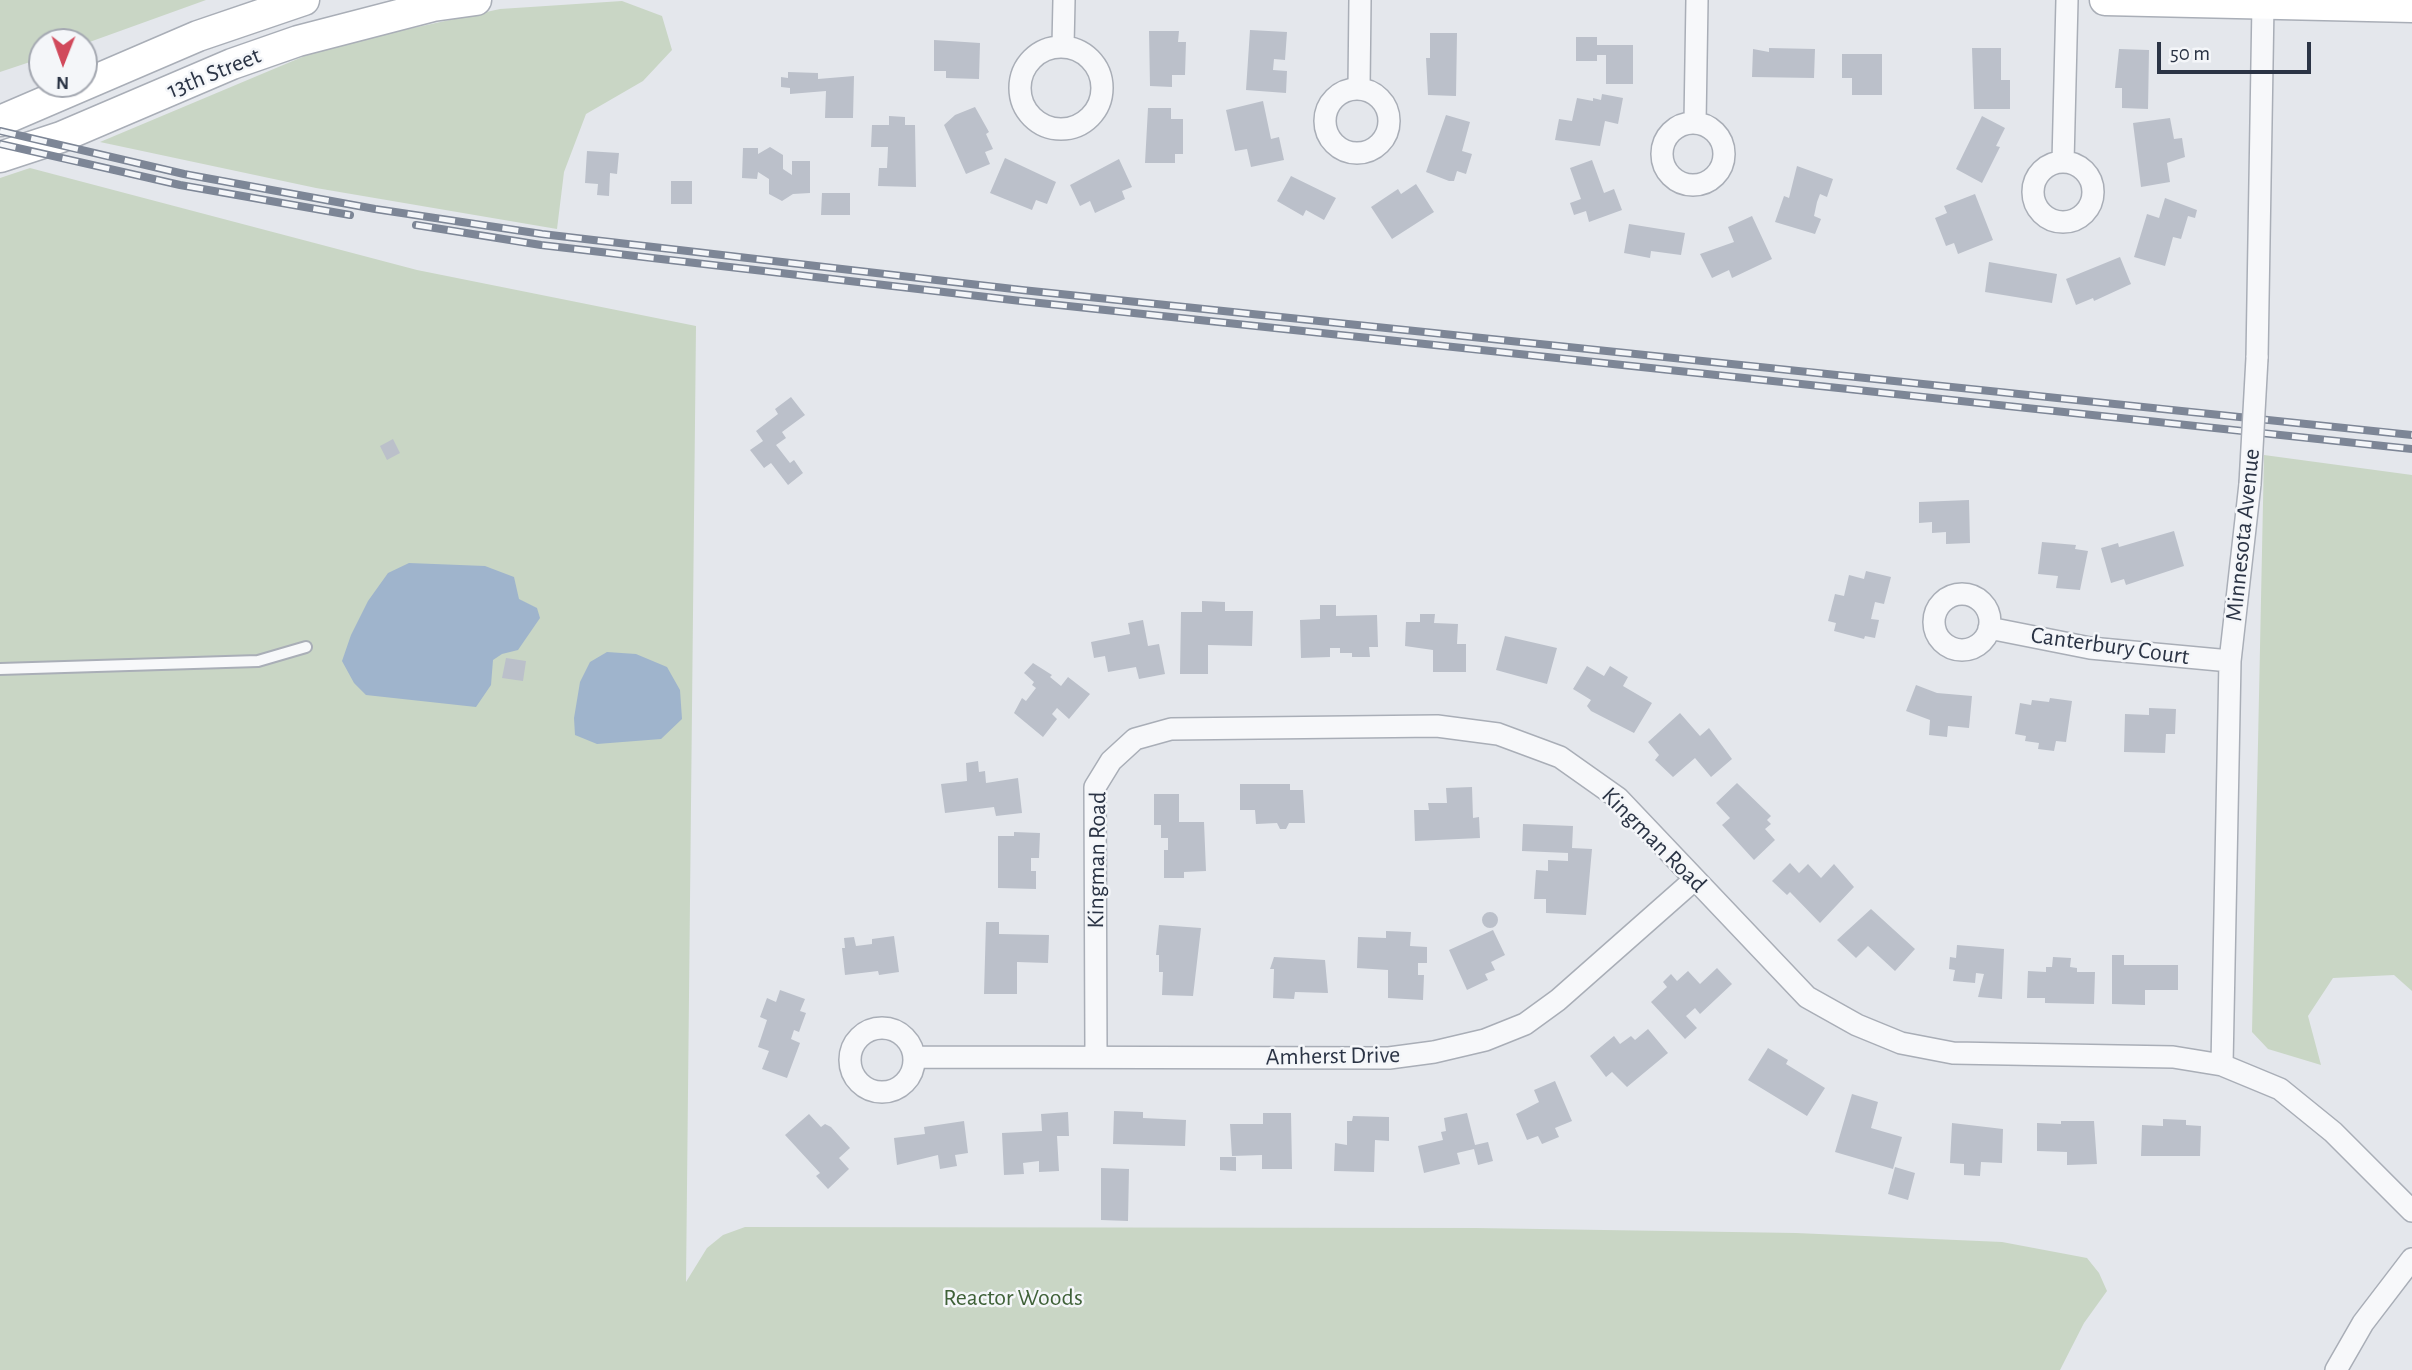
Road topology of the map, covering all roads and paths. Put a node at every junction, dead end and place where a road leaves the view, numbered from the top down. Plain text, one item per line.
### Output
1 (304, 0) edge
2 (476, 0) edge
3 (1064, 0) edge
4 (1360, 0) edge
5 (1697, 0) edge
6 (2067, 0) edge
7 (2105, 0) edge
8 (433, 3) edge
9 (2263, 4) junction
10 (2412, 7) edge
11 (1063, 47) dead end
12 (1359, 88) dead end
13 (0, 121) edge
14 (1695, 123) dead end
15 (0, 157) edge
16 (2063, 162) dead end
17 (1989, 628) dead end
18 (306, 647) dead end
19 (2230, 662) junction
20 (0, 669) edge
21 (1694, 880) junction
22 (1096, 1055) junction
23 (914, 1057) dead end
24 (2222, 1065) junction
25 (2412, 1210) edge
26 (2412, 1259) edge
27 (2336, 1370) edge

1 - 13 main road, 13th Street
2 - 8 main road, 13th Street
3 - 11 street
4 - 12 street
5 - 14 street
6 - 16 street
7 - 9 main road
8 - 15 main road, 13th Street
9 - 10 main road
9 - 19 street, Minnesota Avenue, bridge
17 - 19 street, Canterbury Court
18 - 20 lane
19 - 24 street, Minnesota Avenue
21 - 22 street, Amherst Drive
21 - 22 street, Kingman Road
21 - 24 street, Kingman Road
22 - 23 street, Amherst Drive
24 - 25 street, Kingman Road
26 - 27 street

